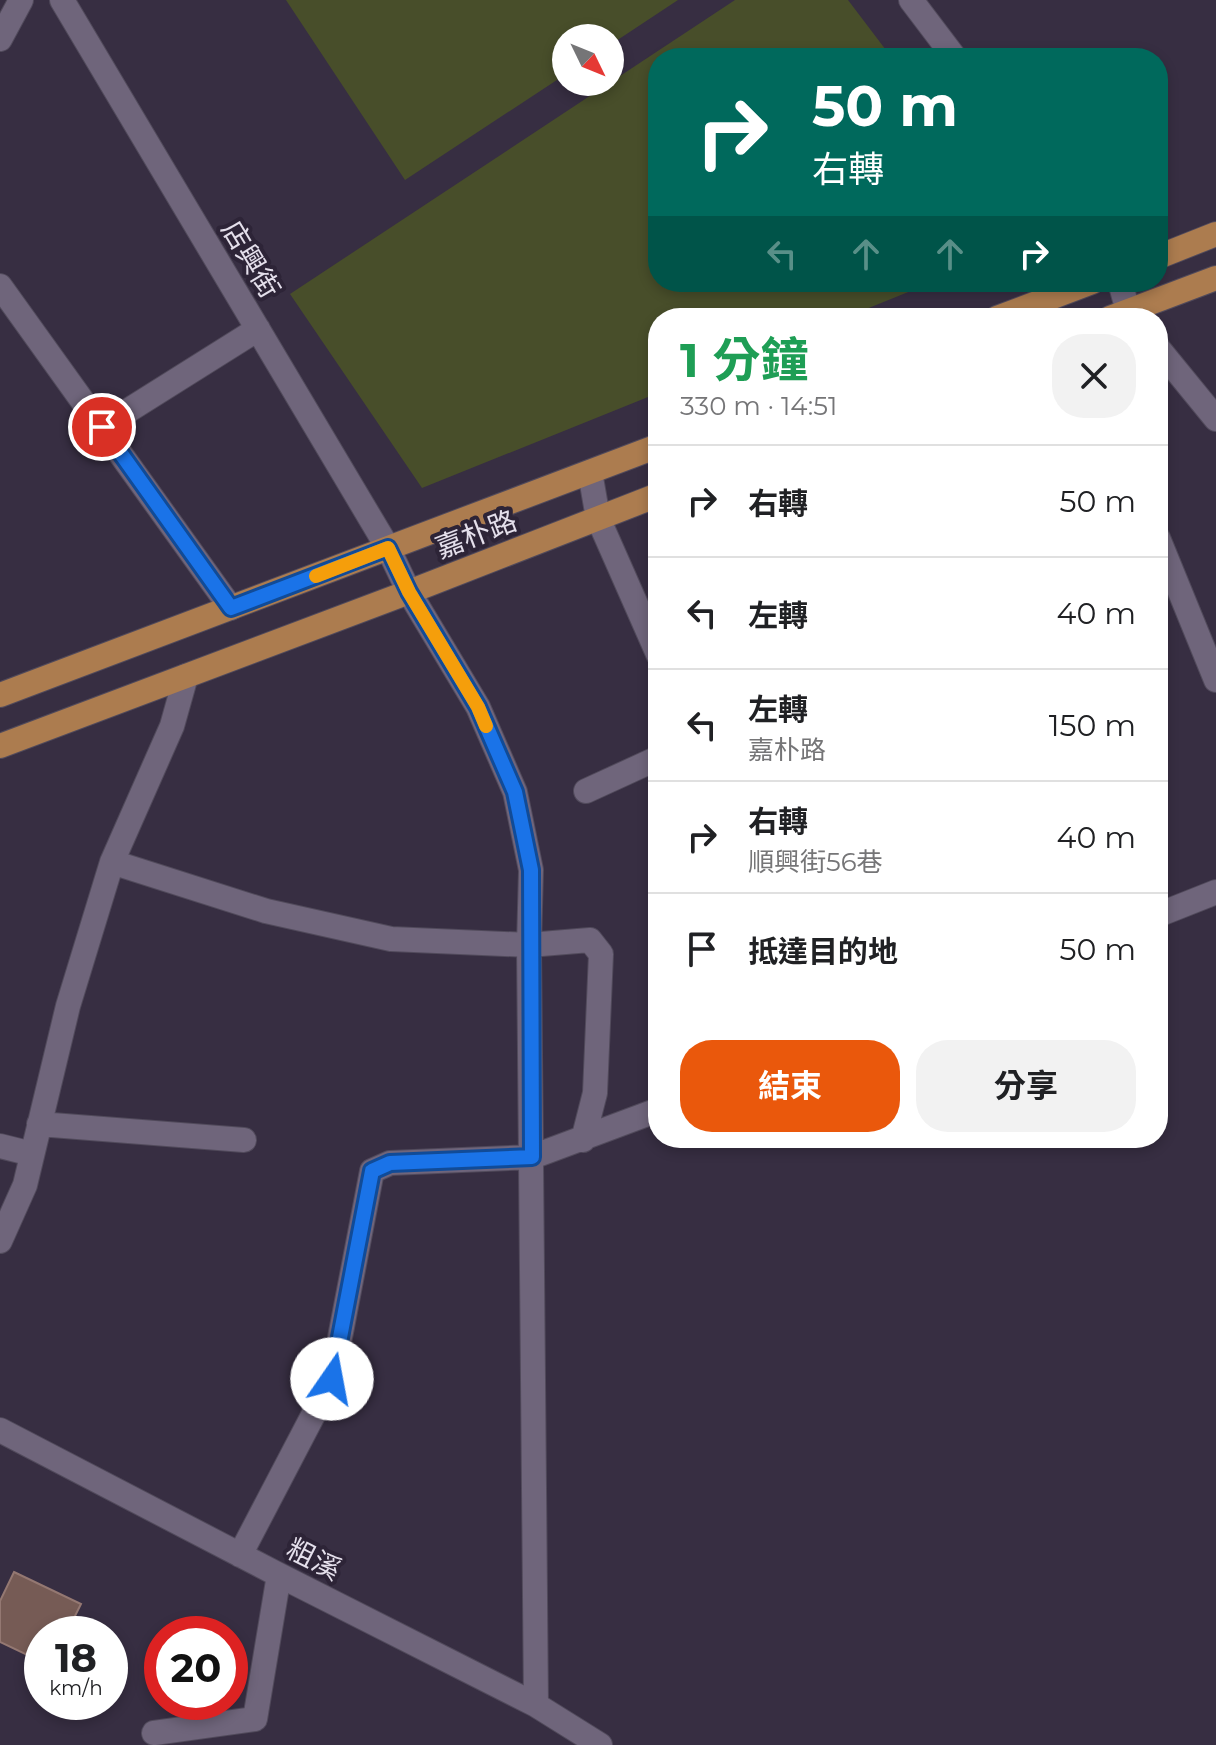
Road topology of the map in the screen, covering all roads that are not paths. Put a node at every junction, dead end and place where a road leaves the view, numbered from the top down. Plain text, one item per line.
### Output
1 (21, 0) edge
2 (62, 0) edge
3 (911, 0) edge
4 (0, 39) edge
5 (947, 48) edge
6 (1216, 234) edge
7 (1168, 253) edge
8 (1216, 278) edge
9 (0, 286) edge
10 (1066, 292) edge
11 (1023, 308) edge
12 (1143, 308) edge
13 (258, 329) junction
14 (1168, 360) edge
15 (1216, 419) edge
16 (102, 427) junction
17 (648, 450) edge
18 (590, 472) junction
19 (648, 499) edge
20 (598, 518) junction
21 (388, 548) junction
22 (1168, 562) edge
23 (409, 592) junction
24 (231, 608) junction
25 (648, 631) edge
26 (186, 676) junction
27 (1216, 680) edge
28 (0, 695) edge
29 (0, 746) edge
30 (648, 763) edge
31 (586, 791) dead end
32 (112, 862) junction
33 (1216, 892) edge
34 (1168, 911) edge
35 (529, 945) junction
36 (648, 1114) edge
37 (39, 1124) junction
38 (244, 1140) dead end
39 (583, 1140) junction
40 (0, 1146) edge
41 (32, 1154) junction
42 (532, 1157) junction
43 (0, 1241) edge
44 (0, 1430) edge
45 (240, 1555) junction
46 (279, 1575) junction
47 (536, 1705) junction
48 (154, 1733) dead end
49 (592, 1740) edge
50 (560, 1745) edge

1 - 4 street
2 - 13 street, 店興街
3 - 5 street
6 - 7 main road
8 - 12 main road
9 - 16 street
10 - 11 main road
13 - 16 street
13 - 21 street, 店興街
14 - 15 street
16 - 24 street
17 - 18 main road, 嘉朴路
18 - 20 street
18 - 21 main road, 嘉朴路
19 - 20 main road, 嘉朴路
20 - 23 main road, 嘉朴路
20 - 25 street
21 - 23 street, 店興街
21 - 24 main road, 嘉朴路
22 - 27 street
23 - 26 main road, 嘉朴路
23 - 35 street, 店興街
24 - 28 main road, 嘉朴路
26 - 29 main road, 嘉朴路
26 - 32 street
30 - 31 street
32 - 35 street
32 - 37 street
33 - 34 street
35 - 39 street
35 - 42 street, 店興街
36 - 39 street
37 - 38 street
37 - 41 street
39 - 42 street
40 - 41 street
41 - 43 street
42 - 45 street
42 - 47 street, 店興街
44 - 45 street, 粗溪
45 - 46 street, 粗溪
46 - 47 street, 粗溪
46 - 48 street
47 - 49 street, 粗溪
49 - 50 street

